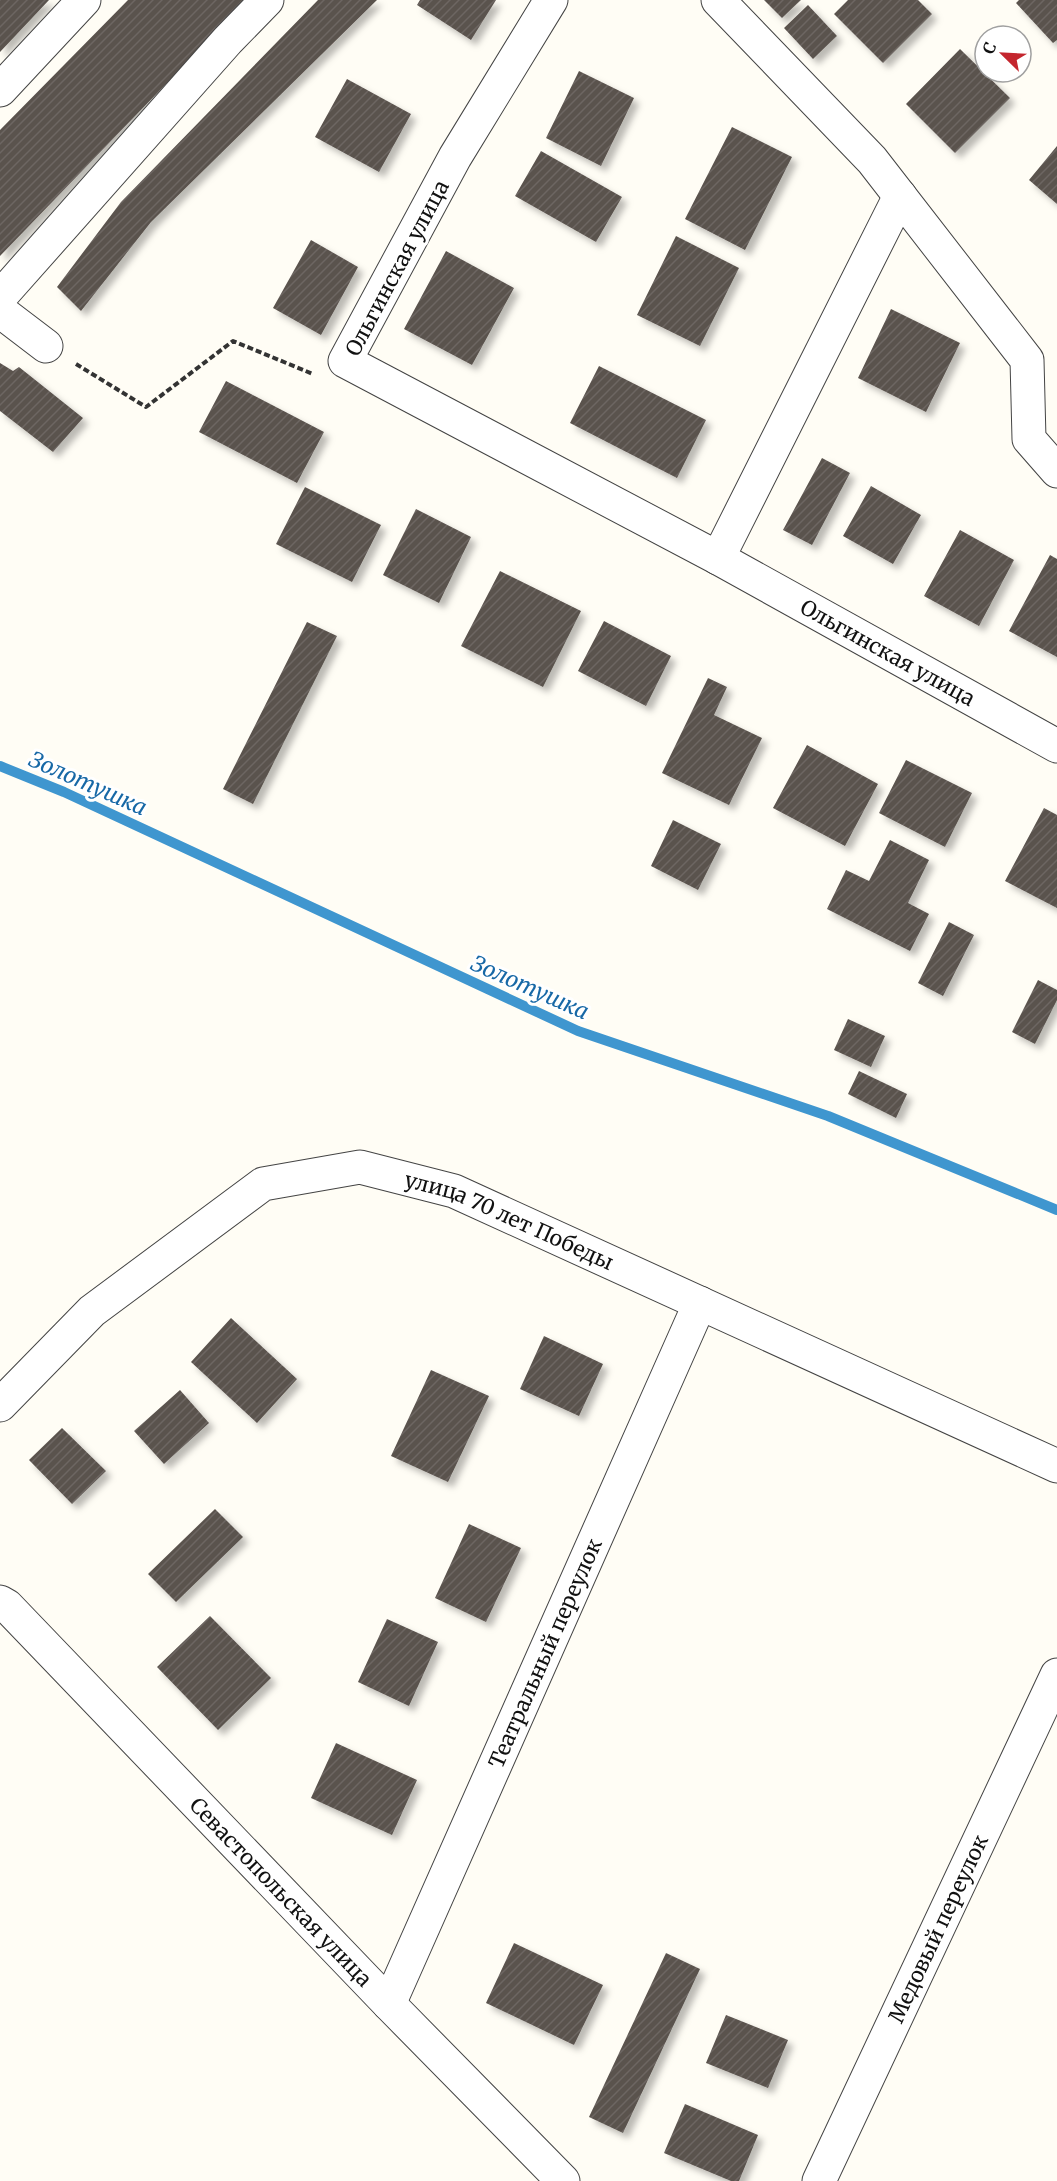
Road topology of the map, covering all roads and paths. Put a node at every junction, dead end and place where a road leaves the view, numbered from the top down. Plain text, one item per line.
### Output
1 (84, 0) edge
2 (267, 0) edge
3 (551, 0) edge
4 (718, 0) edge
5 (0, 90) edge
6 (900, 196) junction
7 (0, 297) edge
8 (0, 311) edge
9 (46, 346) joint
10 (345, 361) junction
11 (1057, 471) edge
12 (718, 558) junction
13 (1057, 746) edge
14 (700, 1303) junction
15 (0, 1405) edge
16 (1057, 1466) edge
17 (0, 1602) edge
18 (1057, 1675) edge
19 (389, 2004) junction
20 (563, 2181) edge
21 (819, 2181) edge

1 - 5 street
2 - 7 street
3 - 10 street, Ольгинская улица
4 - 6 street
6 - 11 street
6 - 12 street
8 - 9 street
9 - 10 path
10 - 12 street, Ольгинская улица
12 - 13 street, Ольгинская улица
14 - 15 street, улица 70 лет Победы
14 - 16 street, улица 70 лет Победы
14 - 19 street, Театральный переулок
17 - 19 street, Севастопольская улица
18 - 21 street, Медовый переулок
19 - 20 street, Севастопольская улица

